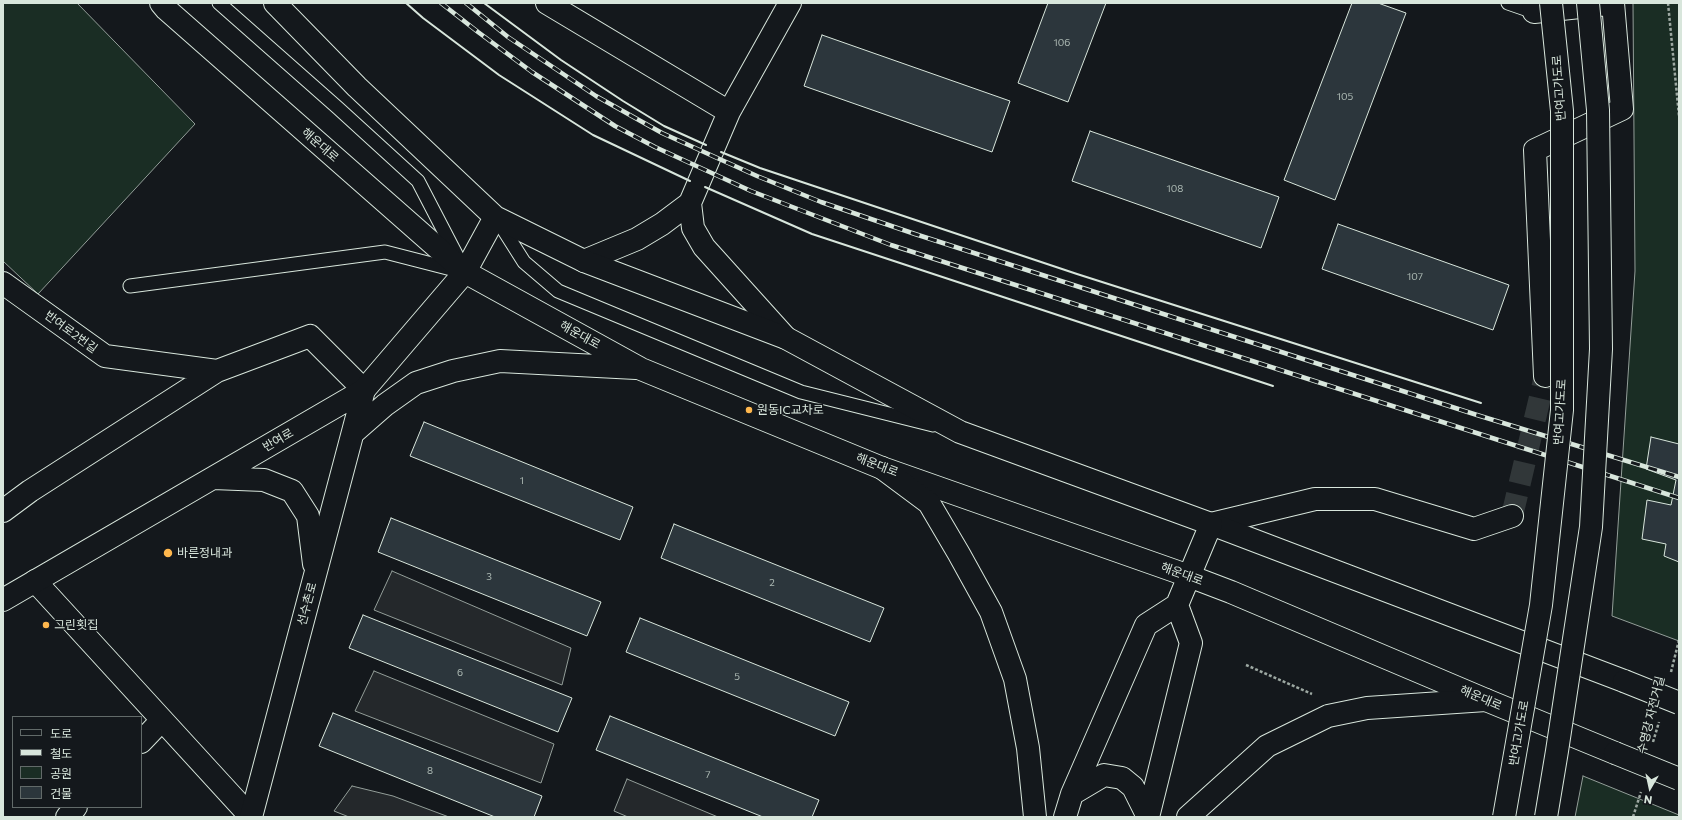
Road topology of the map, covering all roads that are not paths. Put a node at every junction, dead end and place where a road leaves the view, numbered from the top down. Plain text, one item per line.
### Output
1 (161, 3) edge
2 (219, 3) edge
3 (274, 3) edge
4 (547, 3) edge
5 (790, 3) edge
6 (1508, 3) edge
7 (1588, 3) edge
8 (1613, 3) edge
9 (1539, 6) edge
10 (729, 112) junction
11 (690, 203) junction
12 (495, 217) junction
13 (584, 261) junction
14 (465, 272) junction
15 (3, 283) edge
16 (130, 286) dead end
17 (786, 338) junction
18 (641, 369) junction
19 (217, 371) junction
20 (1544, 376) tunnel mouth
21 (364, 390) junction
22 (960, 432) junction
23 (353, 433) junction
24 (882, 468) junction
25 (213, 478) junction
26 (3, 511) edge
27 (1512, 516) dead end
28 (1211, 524) junction
29 (315, 575) junction
30 (1189, 576) junction
31 (36, 581) junction
32 (3, 600) edge
33 (1176, 605) junction
34 (1486, 700) junction
35 (1679, 703) edge
36 (162, 720) junction
37 (142, 741) edge
38 (1679, 779) edge
39 (1072, 794) junction
40 (75, 808) edge
41 (67, 817) edge
42 (251, 817) edge
43 (1035, 817) edge
44 (1065, 817) edge
45 (1148, 817) edge
46 (1188, 817) edge
47 (1504, 817) edge
48 (1546, 817) edge

1 - 14 main road, 해운대로
2 - 14 lane
3 - 12 main road
4 - 10 main road
5 - 10 main road
6 - 9 lane
7 - 48 main road, bridge
8 - 9 main road
8 - 20 main road
9 - 47 main road, 반여고가도로, bridge
10 - 11 main road
11 - 13 main road
11 - 17 main road
12 - 13 main road
12 - 14 main road, 반여로
12 - 22 lane
13 - 17 main road
14 - 16 lane
14 - 18 main road, 해운대로
14 - 21 main road, 반여로
15 - 19 main road, 반여로2번길
17 - 22 main road
18 - 23 main road
18 - 24 main road, 해운대로
19 - 21 main road
19 - 26 main road
21 - 23 main road, 선수촌로
21 - 25 main road, 반여로
22 - 28 main road
23 - 29 main road, 선수촌로
24 - 30 main road, 해운대로
24 - 43 main road
25 - 29 main road
25 - 31 main road, 반여로
27 - 28 main road
28 - 30 main road
28 - 35 main road, bridge
29 - 42 main road, 선수촌로
30 - 33 main road
30 - 34 main road, 해운대로
31 - 32 main road, 반여로
31 - 36 main road, 선수촌로
33 - 39 main road
33 - 45 main road
34 - 38 main road, 해운대로, bridge
34 - 46 main road
36 - 37 main road
36 - 42 main road, 선수촌로
39 - 44 main road
39 - 45 main road
40 - 41 main road

